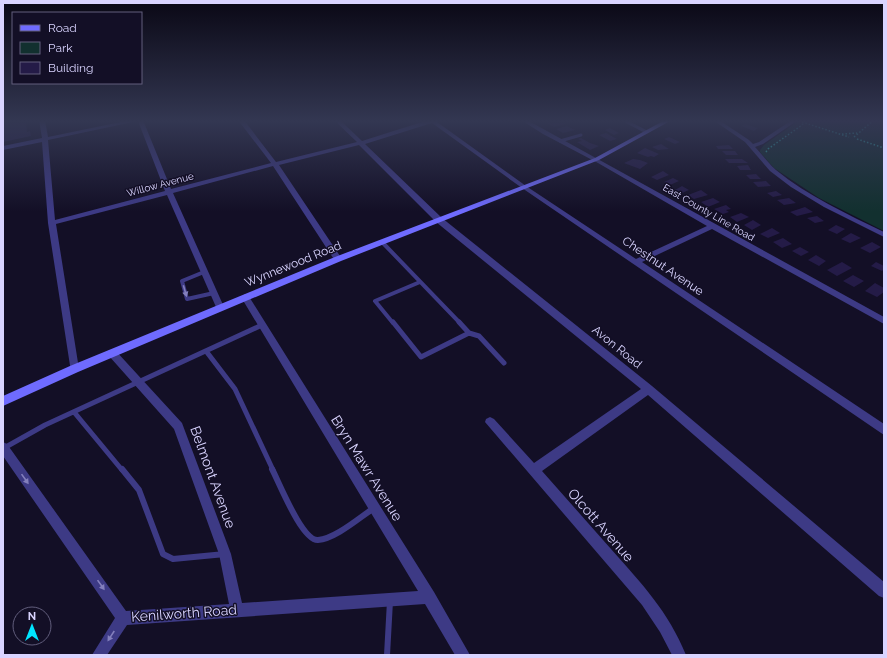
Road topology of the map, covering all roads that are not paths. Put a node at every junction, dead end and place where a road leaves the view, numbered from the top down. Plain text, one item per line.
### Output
1 (46, 151) edge
2 (152, 151) edge
3 (265, 151) edge
4 (329, 151) edge
5 (369, 151) edge
6 (475, 151) edge
7 (579, 151) edge
8 (612, 151) edge
9 (756, 151) edge
10 (596, 159) junction
11 (275, 164) junction
12 (524, 187) junction
13 (169, 192) junction
14 (439, 220) junction
15 (52, 223) junction
16 (712, 226) junction
17 (884, 234) edge
18 (382, 242) junction
19 (338, 259) junction
20 (636, 262) junction
21 (204, 272) junction
22 (420, 282) junction
23 (214, 293) junction
24 (245, 297) junction
25 (220, 307) junction
26 (884, 321) edge
27 (262, 325) junction
28 (469, 334) junction
29 (206, 351) junction
30 (112, 353) junction
31 (504, 363) dead end
32 (74, 369) junction
33 (138, 382) junction
34 (648, 388) junction
35 (3, 400) edge
36 (74, 412) junction
37 (490, 422) dead end
38 (884, 430) edge
39 (3, 447) edge
40 (534, 470) junction
41 (374, 508) junction
42 (226, 554) junction
43 (884, 591) edge
44 (429, 597) junction
45 (390, 599) junction
46 (237, 610) junction
47 (124, 618) junction
48 (99, 655) edge
49 (387, 655) edge
50 (463, 655) edge
51 (679, 655) edge

1 - 15 street
2 - 13 street
3 - 11 street
4 - 11 street, Willow Avenue
5 - 14 street, Avon Road
6 - 12 street, Chestnut Avenue
7 - 10 street, East County Line Road
8 - 10 main road, Wynnewood Road
9 - 17 street
10 - 12 main road, Wynnewood Road
10 - 16 street, East County Line Road
11 - 13 street, Willow Avenue
11 - 19 street
12 - 14 main road, Wynnewood Road
12 - 20 street, Chestnut Avenue
13 - 15 street, Willow Avenue
13 - 21 street
14 - 18 main road, Wynnewood Road
14 - 34 street, Avon Road
15 - 32 street
16 - 20 street
16 - 26 street, East County Line Road
18 - 19 main road, Wynnewood Road
18 - 22 lane
19 - 24 main road, Wynnewood Road
20 - 38 street, Chestnut Avenue
21 - 23 street
21 -> 23 lane
22 - 28 lane
22 - 28 lane
23 - 25 street
24 - 25 main road, Wynnewood Road
24 - 27 street, Bryn Mawr Avenue
25 - 30 main road, Wynnewood Road
27 - 29 lane
27 - 41 street, Bryn Mawr Avenue
28 - 31 lane
29 - 33 lane
29 - 41 lane
30 - 32 main road, Wynnewood Road
30 - 33 street, Belmont Avenue
32 - 35 main road, Wynnewood Road
33 - 36 lane
33 - 42 street, Belmont Avenue
34 - 40 street
34 - 43 street, Avon Road
36 - 39 lane
36 - 42 lane
37 - 40 street, Olcott Avenue
39 -> 47 street, Kenilworth Road
40 - 51 street, Olcott Avenue
41 - 44 street, Bryn Mawr Avenue
42 - 46 street, Belmont Avenue
44 - 45 street, Kenilworth Road
44 - 50 street, Bryn Mawr Avenue
45 - 46 street, Kenilworth Road
45 - 49 lane
46 - 47 street, Kenilworth Road
47 -> 48 street

